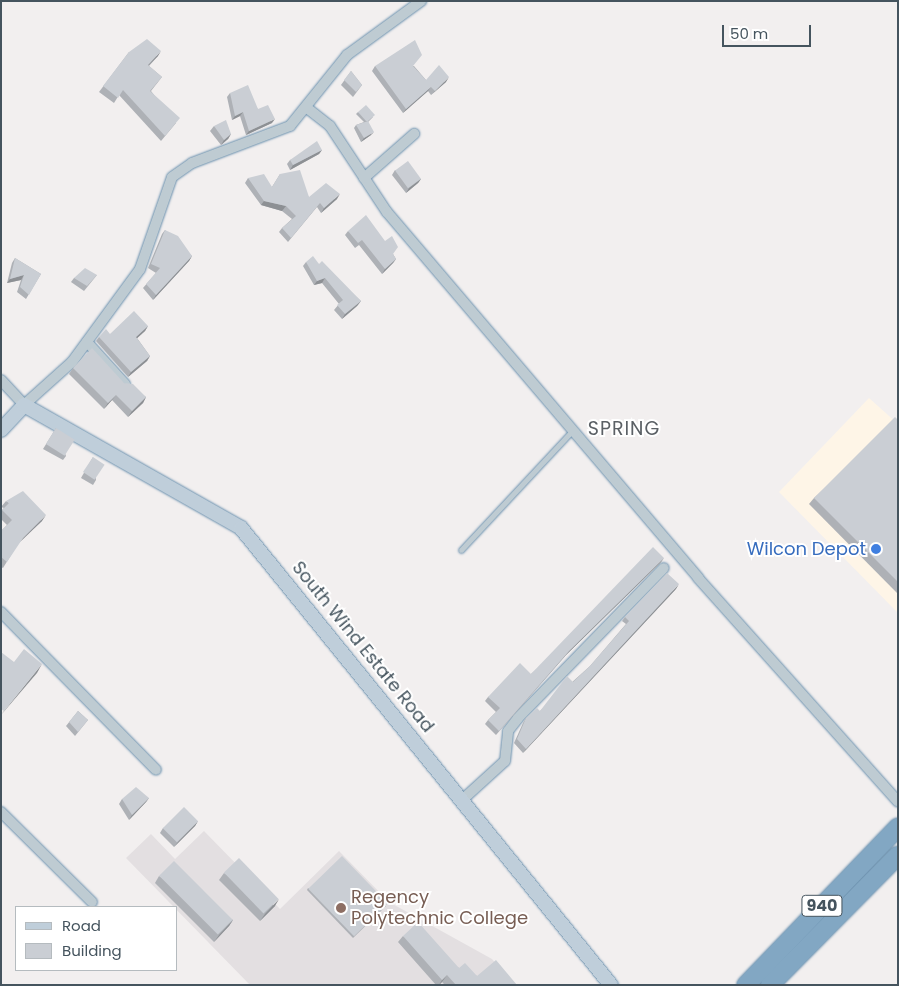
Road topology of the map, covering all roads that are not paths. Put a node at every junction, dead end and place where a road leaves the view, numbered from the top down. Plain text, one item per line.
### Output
1 (421, 1) edge
2 (307, 108) junction
3 (414, 134) dead end
4 (364, 178) junction
5 (87, 342) junction
6 (1, 380) edge
7 (124, 384) edge
8 (24, 405) junction
9 (1, 430) edge
10 (572, 431) junction
11 (461, 550) dead end
12 (664, 568) dead end
13 (1, 612) edge
14 (156, 770) dead end
15 (461, 801) junction
16 (898, 802) edge
17 (1, 812) edge
18 (898, 827) edge
19 (898, 855) edge
20 (92, 902) dead end
21 (611, 985) edge
22 (746, 985) edge
23 (770, 985) edge

1 - 2 street
2 - 4 street
2 - 5 street
3 - 4 street
4 - 10 street
5 - 7 street
5 - 8 street
6 - 8 street
8 - 9 street
8 - 15 street, South Wind Estate Road
10 - 11 lane
10 - 16 street
12 - 15 street
13 - 14 street
15 - 21 street, South Wind Estate Road
17 - 20 street
18 - 22 highway, 940
19 - 23 highway, 940

